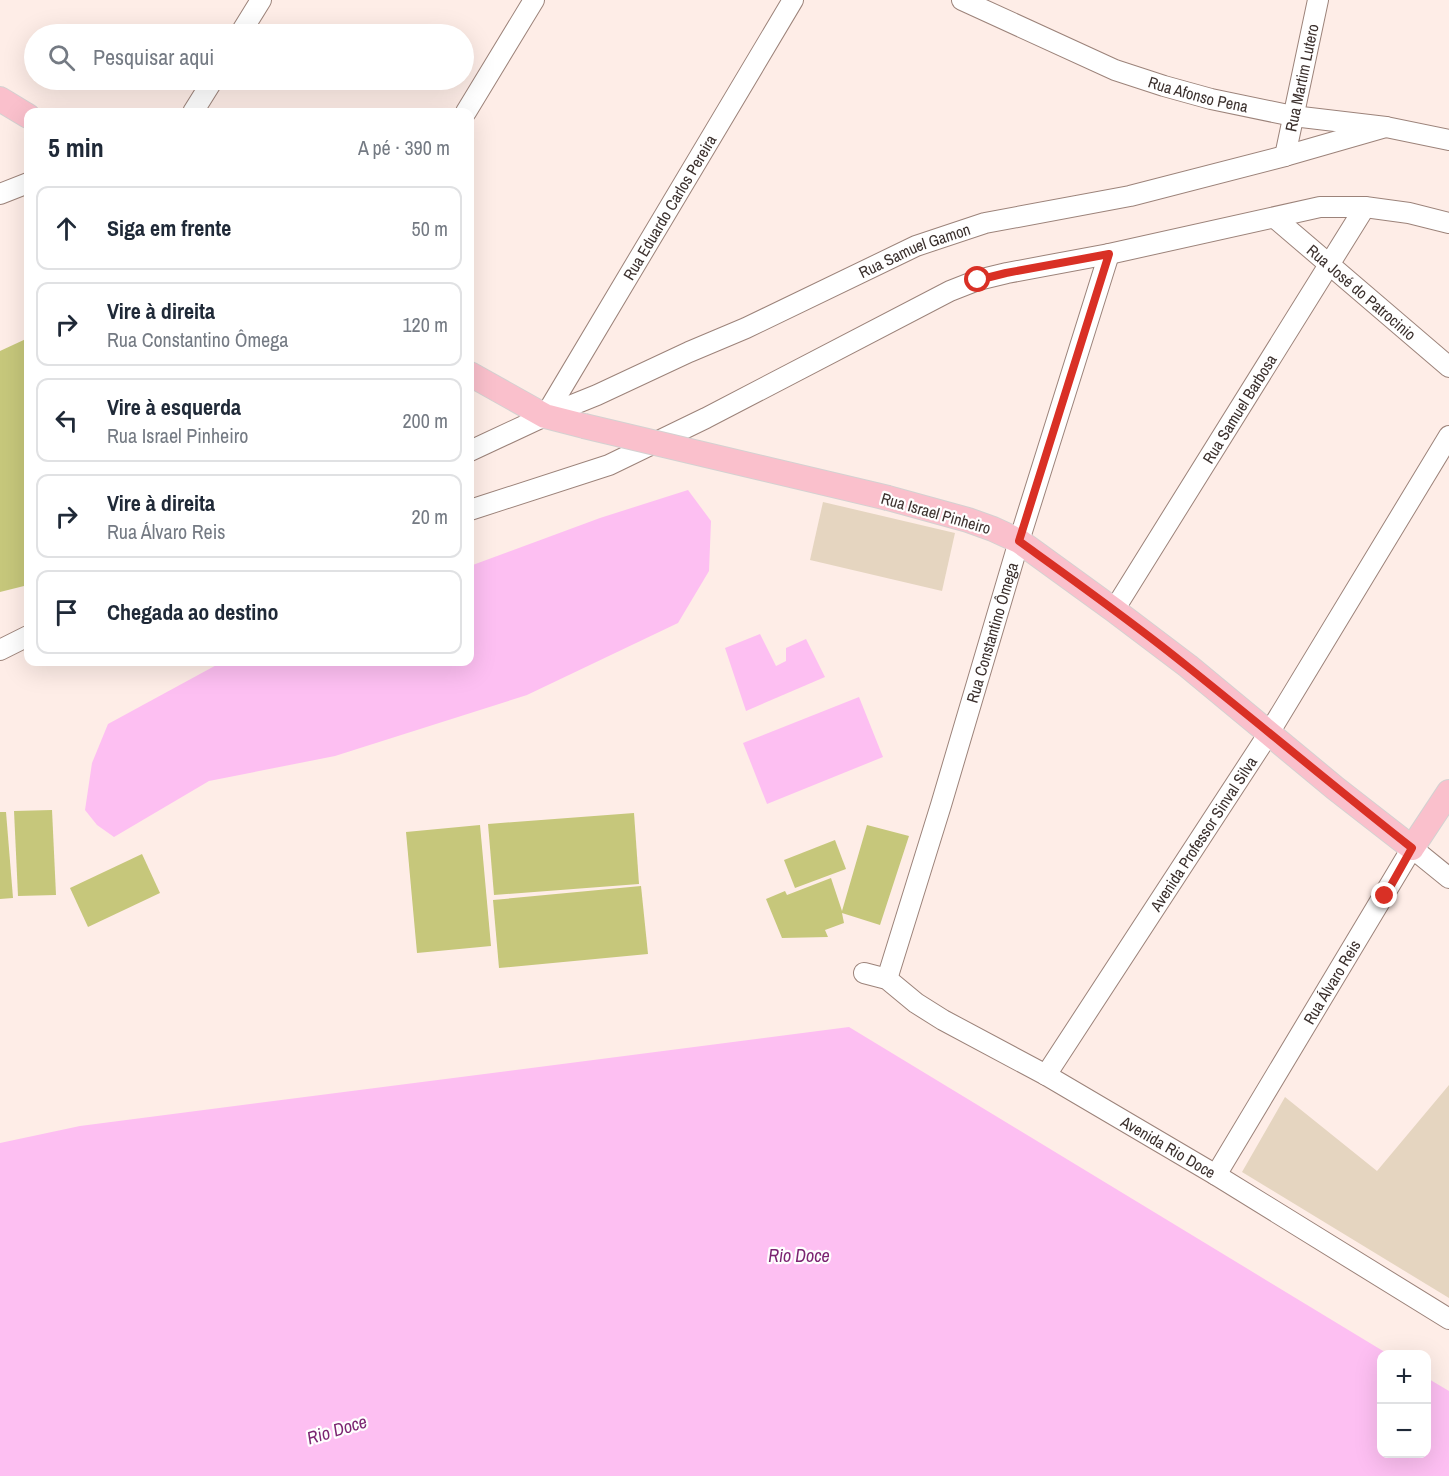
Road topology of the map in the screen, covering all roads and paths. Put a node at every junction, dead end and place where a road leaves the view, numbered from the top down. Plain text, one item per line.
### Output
1 (261, 0) edge
2 (534, 0) edge
3 (793, 0) edge
4 (962, 0) edge
5 (1318, 0) edge
6 (246, 24) edge
7 (207, 90) edge
8 (0, 99) edge
9 (196, 108) edge
10 (468, 108) edge
11 (24, 114) edge
12 (1293, 116) junction
13 (1386, 127) junction
14 (1449, 140) edge
15 (1286, 156) junction
16 (24, 185) edge
17 (0, 194) edge
18 (1365, 207) junction
19 (1275, 218) junction
20 (1449, 223) edge
21 (1109, 254) junction
22 (1329, 264) junction
23 (1449, 367) edge
24 (474, 376) edge
25 (546, 416) junction
26 (1449, 436) edge
27 (474, 449) edge
28 (474, 509) edge
29 (1019, 541) junction
30 (1114, 610) junction
31 (24, 638) edge
32 (0, 650) edge
33 (1269, 733) junction
34 (1449, 792) edge
35 (1412, 848) junction
36 (1449, 878) edge
37 (864, 973) dead end
38 (887, 979) junction
39 (1046, 1075) junction
40 (1216, 1175) junction
41 (1449, 1319) edge

1 - 6 street
2 - 10 street
3 - 25 street, Rua Eduardo Carlos Pereira
4 - 12 street, Rua Afonso Pena
5 - 12 street, Rua Martim Lutero
7 - 9 street
8 - 11 main road
12 - 13 street, Rua Afonso Pena
12 - 15 street, Rua Martim Lutero
13 - 14 street, Rua Afonso Pena
13 - 15 street, Rua Samuel Gamon
15 - 25 street, Rua Samuel Gamon
16 - 17 street
18 - 19 street
18 - 20 street
18 - 22 street, Rua Samuel Barbosa
19 - 21 street
19 - 22 street, Rua José do Patrocinio
21 - 28 street
21 - 29 street, Rua Constantino Ômega
22 - 23 street, Rua José do Patrocinio
22 - 30 street, Rua Samuel Barbosa
24 - 25 main road, Rua Israel Pinheiro
25 - 27 street, Rua Samuel Gamon
25 - 29 main road, Rua Israel Pinheiro, bridge
26 - 33 street, Avenida Professor Sinval Silva
29 - 30 main road, Rua Israel Pinheiro
29 - 38 street, Rua Constantino Ômega
30 - 33 main road, Rua Israel Pinheiro
31 - 32 street
33 - 35 main road, Rua Israel Pinheiro
33 - 39 street, Avenida Professor Sinval Silva
34 - 35 main road, Rua Álvaro Reis
35 - 36 street, Rua Israel Pinheiro
35 - 40 street, Rua Álvaro Reis
37 - 38 street
38 - 39 street, Avenida Rio Doce
39 - 40 street, Avenida Rio Doce
40 - 41 street, Avenida Rio Doce

